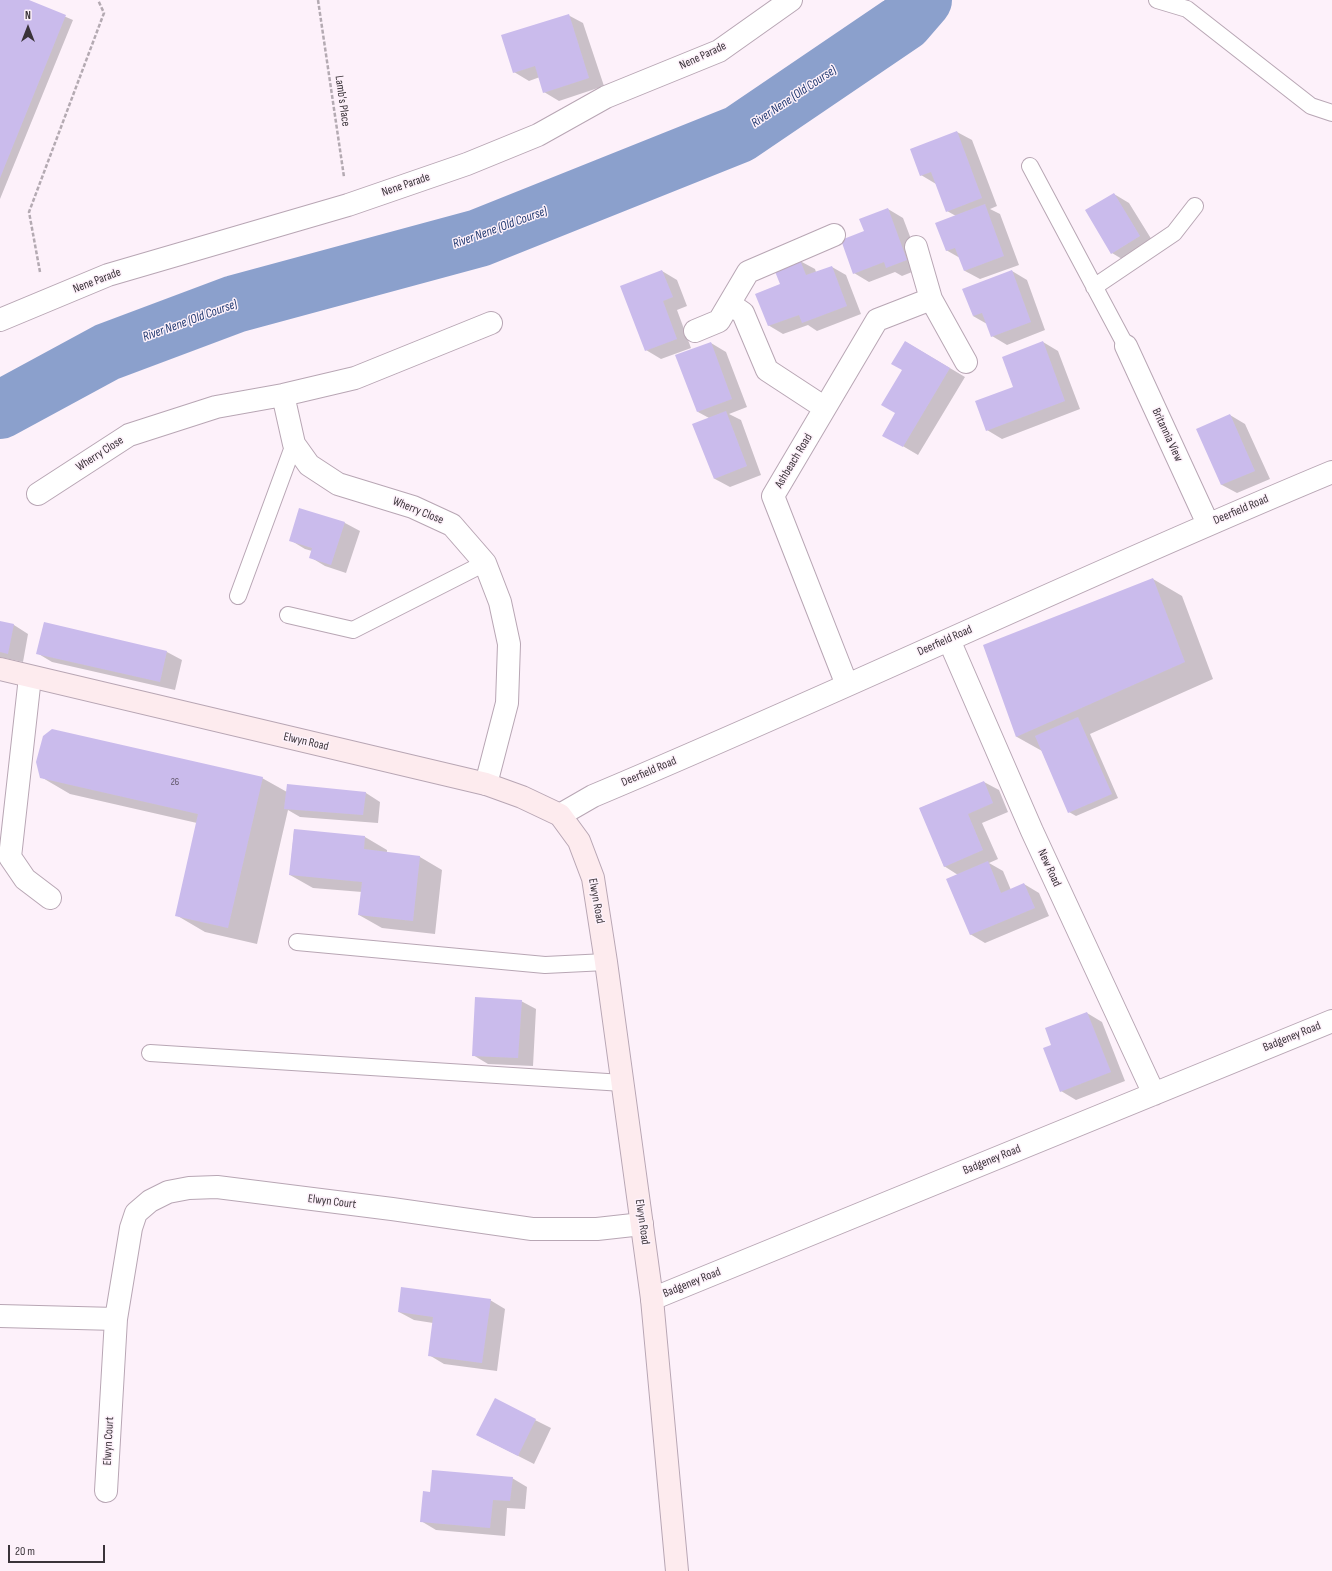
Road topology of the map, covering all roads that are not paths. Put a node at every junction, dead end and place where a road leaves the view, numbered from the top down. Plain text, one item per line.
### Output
1 (791, 0) edge
2 (1157, 0) edge
3 (1332, 113) edge
4 (1030, 166) dead end
5 (1195, 206) dead end
6 (834, 235) dead end
7 (916, 247) dead end
8 (1094, 287) junction
9 (931, 299) junction
10 (730, 304) junction
11 (0, 320) edge
12 (491, 324) dead end
13 (695, 331) dead end
14 (1126, 346) joint
15 (966, 362) dead end
16 (283, 395) junction
17 (825, 408) junction
18 (294, 444) junction
19 (1332, 472) edge
20 (38, 494) dead end
21 (1208, 524) junction
22 (485, 563) junction
23 (238, 596) dead end
24 (288, 615) dead end
25 (949, 640) junction
26 (0, 670) edge
27 (30, 677) junction
28 (848, 685) junction
29 (486, 784) junction
30 (560, 815) junction
31 (5, 857) edge
32 (50, 898) dead end
33 (297, 942) dead end
34 (606, 962) junction
35 (1332, 1021) edge
36 (150, 1054) dead end
37 (623, 1083) junction
38 (1154, 1094) junction
39 (642, 1224) junction
40 (652, 1299) junction
41 (0, 1316) edge
42 (116, 1319) junction
43 (106, 1491) dead end
44 (677, 1571) edge

1 - 11 street, Nene Parade
2 - 3 lane
4 - 8 lane
5 - 8 lane
6 - 10 street
7 - 9 street
8 - 14 lane
9 - 15 street
9 - 17 street, Ashbeach Road
10 - 13 street
10 - 17 street
12 - 16 street, Wherry Close
14 - 21 street, Britannia View
16 - 18 street, Wherry Close
16 - 20 street, Wherry Close
17 - 28 street, Ashbeach Road
18 - 22 street, Wherry Close
18 - 23 lane
19 - 21 street, Deerfield Road
21 - 25 street, Deerfield Road
22 - 24 lane
22 - 29 street, Wherry Close
25 - 28 street, Deerfield Road
25 - 38 street, New Road
26 - 27 street, Elwyn Road
27 - 29 street, Elwyn Road
27 - 31 street
28 - 30 street, Deerfield Road
29 - 30 street, Elwyn Road
30 - 34 street, Elwyn Road
31 - 32 street
33 - 34 lane
34 - 37 street, Elwyn Road
35 - 38 street, Badgeney Road
36 - 37 lane
37 - 39 street, Elwyn Road
38 - 40 street, Badgeney Road
39 - 40 street, Elwyn Road
39 - 42 street, Elwyn Court
40 - 44 street, Elwyn Road
41 - 42 street
42 - 43 street, Elwyn Court

